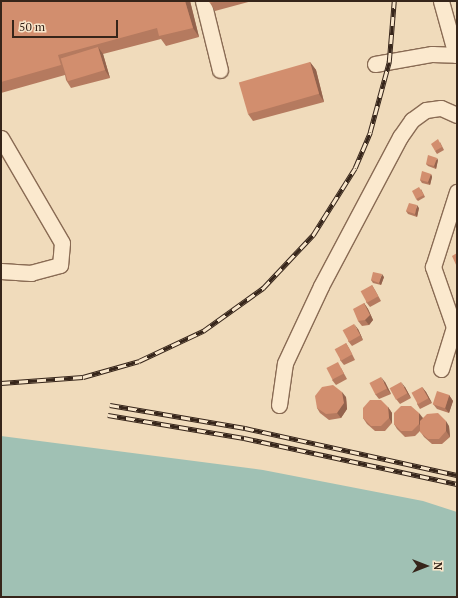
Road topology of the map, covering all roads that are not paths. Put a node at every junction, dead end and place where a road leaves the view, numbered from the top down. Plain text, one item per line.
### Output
1 (203, 1) edge
2 (441, 1) edge
3 (457, 55) edge
4 (375, 64) dead end
5 (220, 70) dead end
6 (457, 115) edge
7 (1, 138) edge
8 (457, 192) edge
9 (1, 271) edge
10 (451, 304) edge
11 (441, 369) dead end
12 (279, 405) dead end

1 - 5 lane
2 - 3 lane
3 - 4 lane
6 - 12 lane
7 - 9 lane
8 - 10 lane
10 - 11 lane

